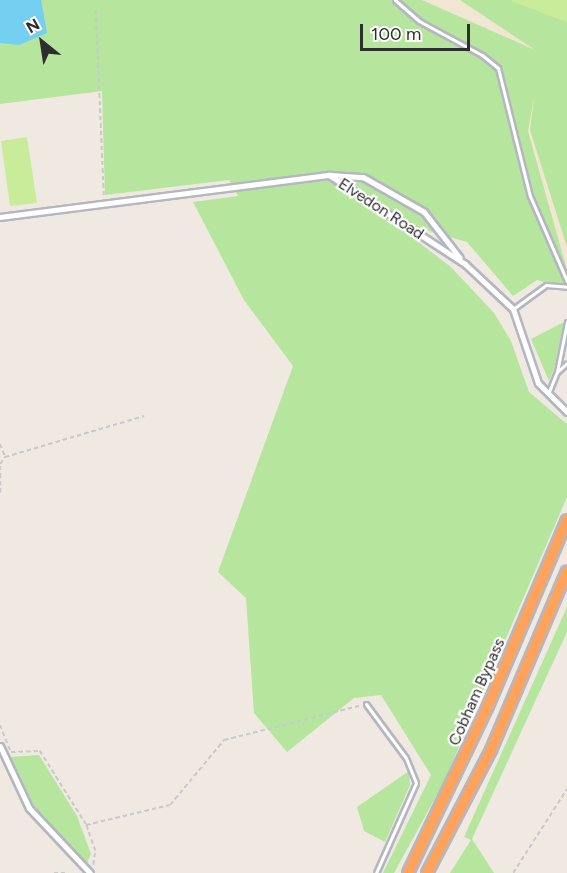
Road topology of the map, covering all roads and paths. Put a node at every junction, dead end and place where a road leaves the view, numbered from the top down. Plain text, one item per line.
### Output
1 (395, 0) edge
2 (96, 11) dead end
3 (329, 175) junction
4 (104, 204) junction
5 (0, 217) edge
6 (465, 264) junction
7 (567, 281) edge
8 (567, 287) edge
9 (513, 309) junction
10 (567, 322) edge
11 (562, 344) junction
12 (567, 349) edge
13 (567, 363) edge
14 (557, 372) junction
15 (548, 395) junction
16 (567, 412) edge
17 (144, 416) dead end
18 (0, 444) edge
19 (5, 457) junction
20 (0, 493) edge
21 (567, 520) edge
22 (567, 571) edge
23 (366, 704) joint
24 (0, 725) edge
25 (0, 747) edge
26 (567, 789) edge
27 (86, 825) junction
28 (54, 873) edge
29 (65, 873) edge
30 (91, 873) edge
31 (376, 873) edge
32 (408, 873) edge
33 (427, 873) edge
34 (513, 873) edge

1 - 7 lane
2 - 4 path
3 - 4 street, Elvedon Road
3 - 6 street, Elvedon Road
3 - 6 street
4 - 5 street, Elvedon Road
6 - 9 street, Elvedon Road
8 - 9 lane
9 - 15 street, Elvedon Road
10 - 11 lane
11 - 12 lane
11 - 14 lane
13 - 14 lane
14 - 15 lane
15 - 16 street, Elvedon Road
17 - 19 path
18 - 19 path
19 - 20 path
21 - 32 highway, Cobham Bypass
22 - 33 highway
23 - 27 path
23 - 31 lane
24 - 27 path
25 - 30 street
26 - 34 path
27 - 30 path
28 - 29 path

